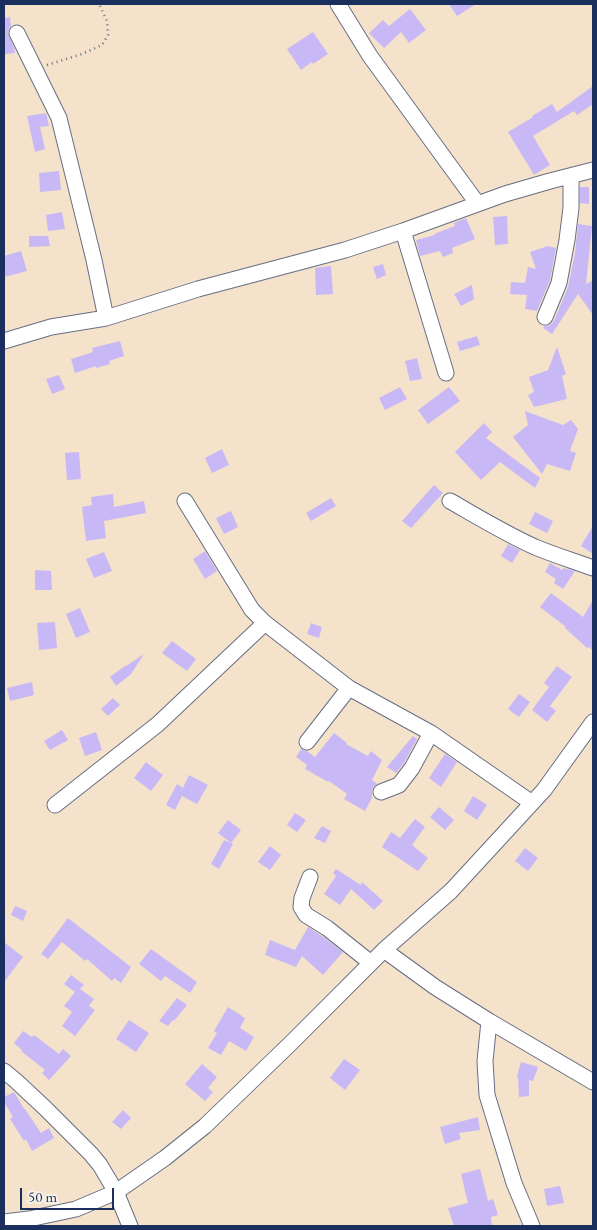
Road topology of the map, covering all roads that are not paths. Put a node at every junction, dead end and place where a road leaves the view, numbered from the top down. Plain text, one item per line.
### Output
1 (338, 4) edge
2 (17, 32) dead end
3 (593, 170) edge
4 (571, 176) junction
5 (477, 203) junction
6 (403, 231) junction
7 (545, 317) dead end
8 (106, 318) junction
9 (4, 341) edge
10 (446, 373) dead end
11 (185, 501) dead end
12 (450, 501) dead end
13 (593, 568) edge
14 (265, 622) junction
15 (349, 688) junction
16 (593, 722) edge
17 (431, 733) junction
18 (307, 742) dead end
19 (381, 792) dead end
20 (532, 803) junction
21 (56, 805) dead end
22 (310, 877) dead end
23 (384, 950) junction
24 (371, 963) junction
25 (489, 1021) junction
26 (4, 1071) edge
27 (593, 1082) edge
28 (116, 1192) junction
29 (4, 1222) edge
30 (130, 1226) edge
31 (532, 1226) edge

1 - 5 street
2 - 8 street
3 - 4 street
4 - 5 street
4 - 7 street
5 - 6 street
6 - 8 street
6 - 10 street
8 - 9 street
11 - 14 street
12 - 13 street
14 - 15 street
14 - 21 street
15 - 17 street
15 - 18 street
16 - 20 street
17 - 19 street
17 - 20 street
20 - 23 street
22 - 24 street
23 - 24 street
23 - 25 street
24 - 28 street
25 - 27 street
25 - 31 street
26 - 28 street
28 - 29 street
28 - 30 street

